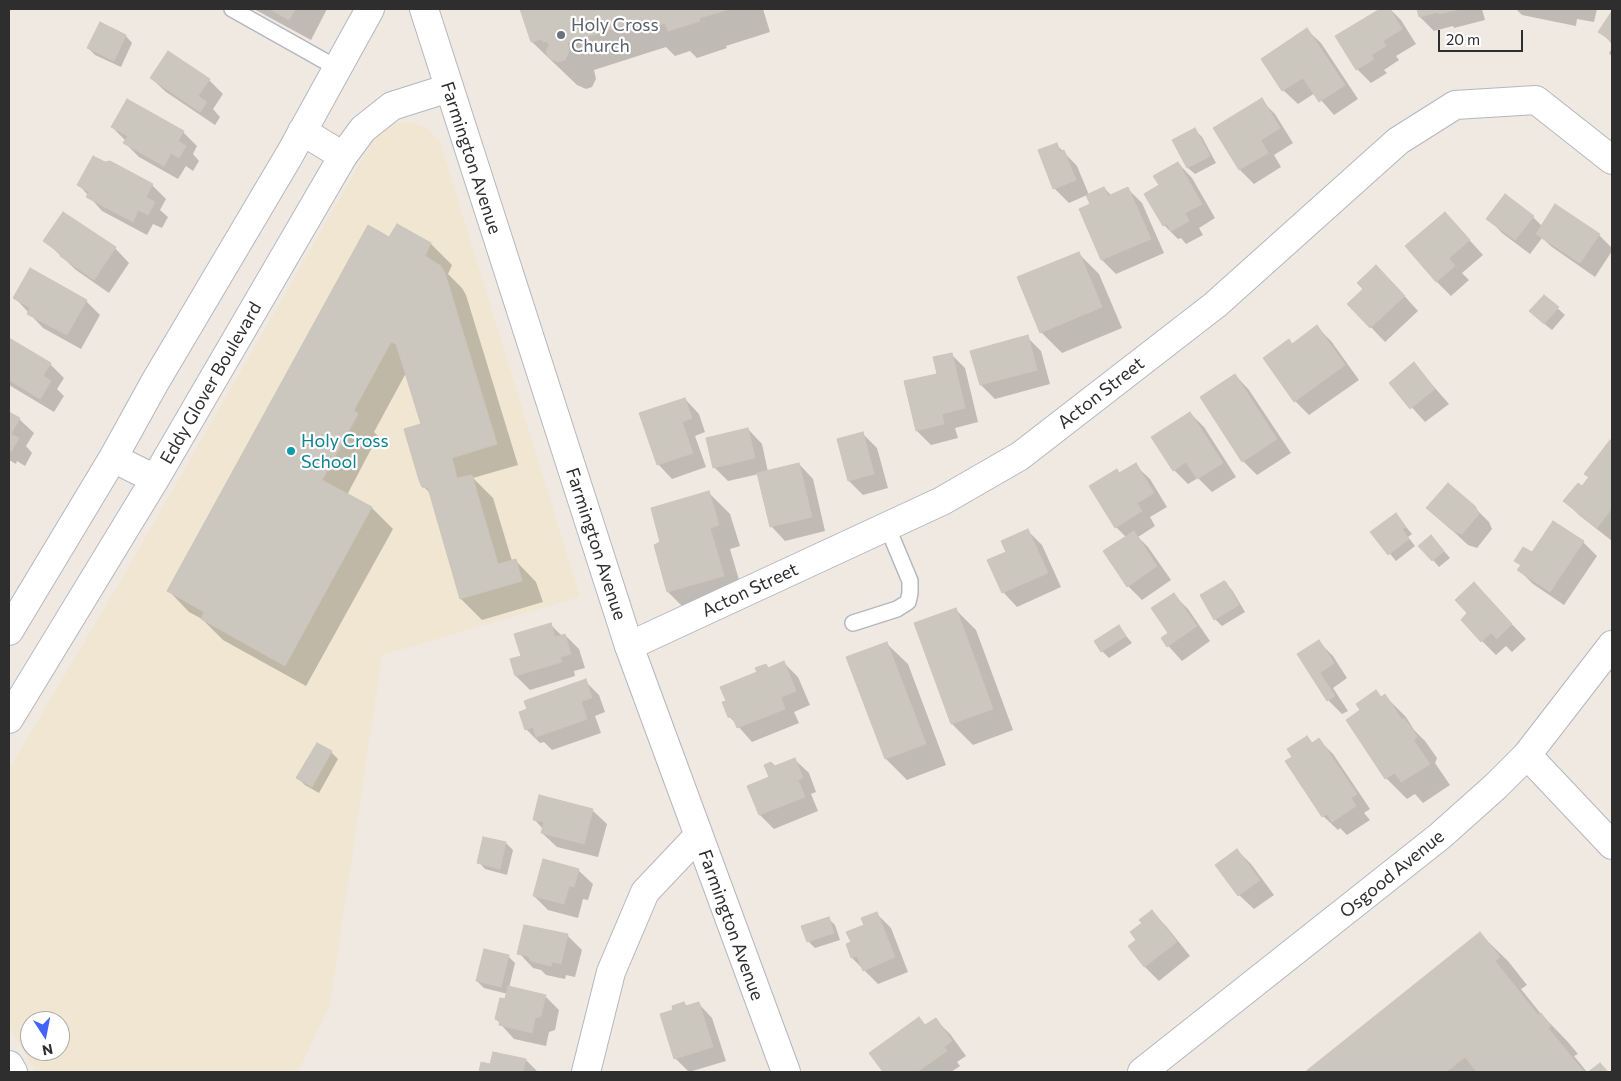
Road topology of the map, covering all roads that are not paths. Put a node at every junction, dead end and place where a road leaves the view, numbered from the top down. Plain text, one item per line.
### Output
1 (232, 9) edge
2 (370, 9) edge
3 (424, 9) edge
4 (337, 68) junction
5 (449, 88) junction
6 (302, 131) junction
7 (344, 156) junction
8 (1612, 160) edge
9 (113, 458) junction
10 (155, 479) junction
11 (887, 526) junction
12 (854, 623) dead end
13 (9, 631) edge
14 (1612, 645) edge
15 (629, 646) junction
16 (9, 720) edge
17 (1527, 754) junction
18 (698, 836) junction
19 (1612, 845) edge
20 (9, 1065) edge
21 (13, 1072) edge
22 (586, 1072) edge
23 (786, 1072) edge
24 (1142, 1072) edge

1 - 4 lane
2 - 4 street
3 - 5 street, Farmington Avenue
4 - 6 street
5 - 7 street, Eddy Glover Boulevard
5 - 15 street, Farmington Avenue
6 - 7 street
6 - 9 street
7 - 10 street, Eddy Glover Boulevard
8 - 11 street, Acton Street
9 - 10 street
9 - 13 street
10 - 16 street, Eddy Glover Boulevard
11 - 12 lane
11 - 15 street, Acton Street
14 - 17 street, Osgood Avenue
15 - 18 street, Farmington Avenue
17 - 19 street
17 - 24 street, Osgood Avenue
18 - 22 street
18 - 23 street, Farmington Avenue
20 - 21 street

